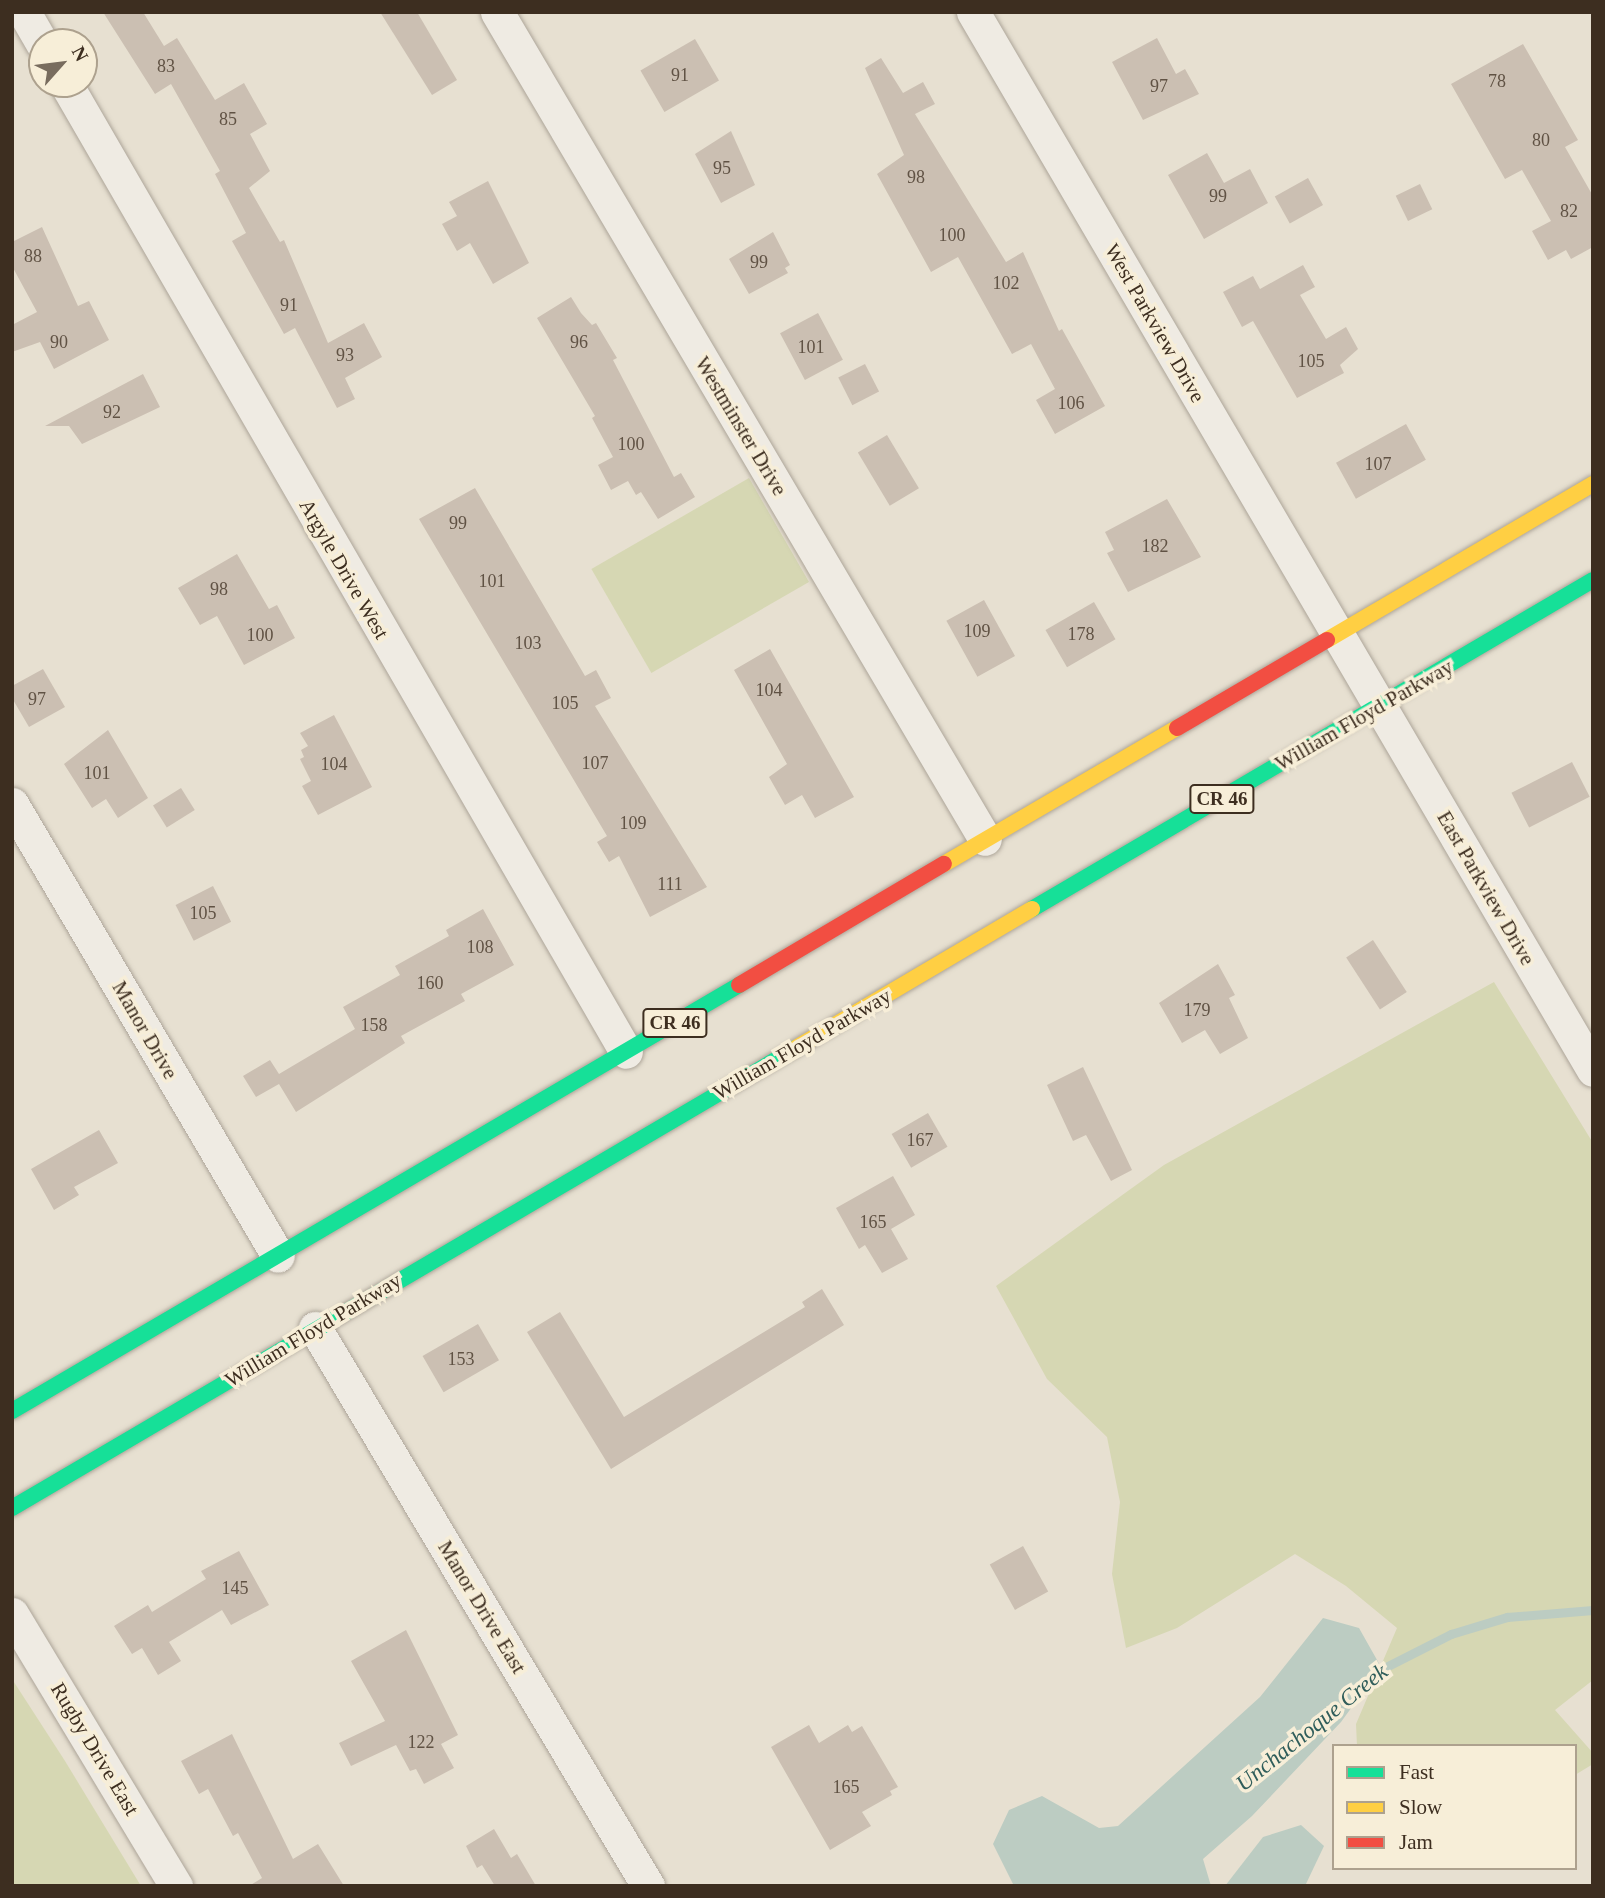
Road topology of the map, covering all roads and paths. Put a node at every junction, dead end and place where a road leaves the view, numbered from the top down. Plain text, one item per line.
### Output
1 (24, 12) edge
2 (497, 12) edge
3 (973, 12) edge
4 (33, 28) edge
5 (74, 98) edge
6 (1593, 484) edge
7 (1593, 580) edge
8 (1337, 634) junction
9 (1380, 707) junction
10 (12, 804) edge
11 (985, 839) junction
12 (626, 1052) junction
13 (1593, 1070) edge
14 (278, 1256) junction
15 (316, 1328) junction
16 (12, 1411) edge
17 (12, 1508) edge
18 (12, 1614) edge
19 (176, 1886) edge
20 (648, 1886) edge

1 - 4 street
2 - 11 street, Westminster Drive
3 - 8 street, West Parkview Drive
5 - 12 street, Argyle Drive West
6 - 8 highway, CR 46
7 - 9 highway, William Floyd Parkway / CR 46
8 - 9 street, West Parkview Drive
8 - 11 highway, CR 46
9 - 13 street, East Parkview Drive
9 - 15 highway, William Floyd Parkway / CR 46
10 - 14 street, Manor Drive
11 - 12 highway, CR 46
12 - 14 highway, CR 46
14 - 16 highway, CR 46
15 - 17 highway, William Floyd Parkway / CR 46
15 - 20 street, Manor Drive East
18 - 19 street, Rugby Drive East

